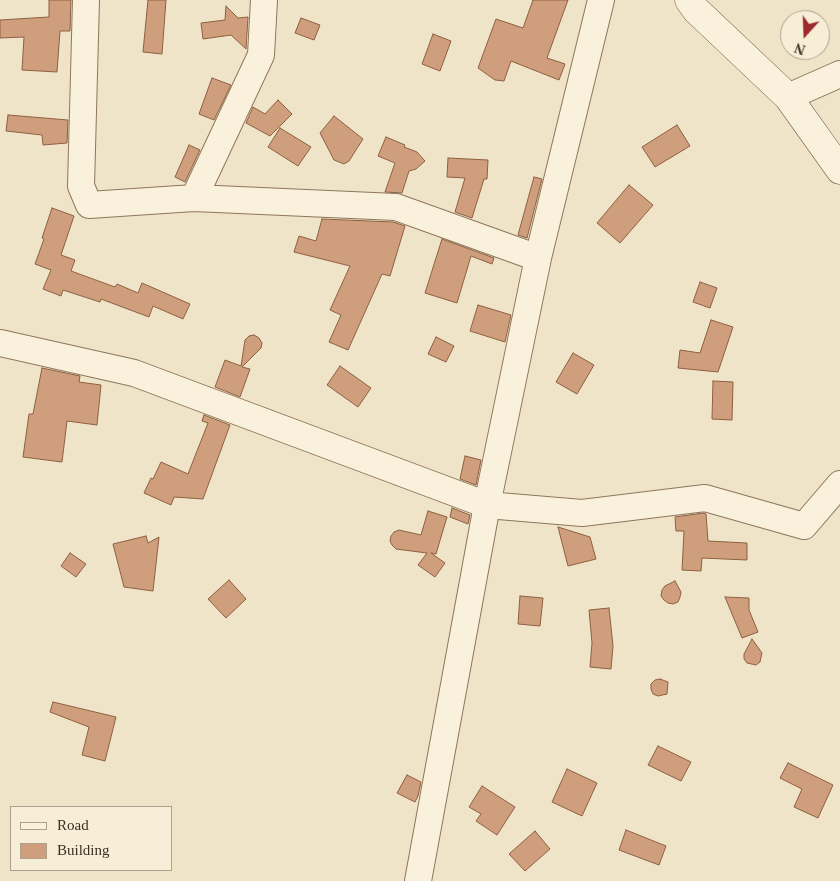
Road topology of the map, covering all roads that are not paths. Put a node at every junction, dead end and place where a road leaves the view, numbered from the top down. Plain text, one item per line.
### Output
1 (86, 0) edge
2 (264, 0) edge
3 (689, 0) edge
4 (596, 1) edge
5 (840, 74) edge
6 (788, 97) junction
7 (840, 170) edge
8 (194, 198) junction
9 (538, 258) junction
10 (0, 344) edge
11 (840, 484) edge
12 (487, 504) junction
13 (418, 881) edge

1 - 8 street
2 - 8 street
3 - 6 main road
4 - 9 street
5 - 6 street
6 - 7 main road
8 - 9 street
9 - 12 street
10 - 12 street
11 - 12 street
12 - 13 street

